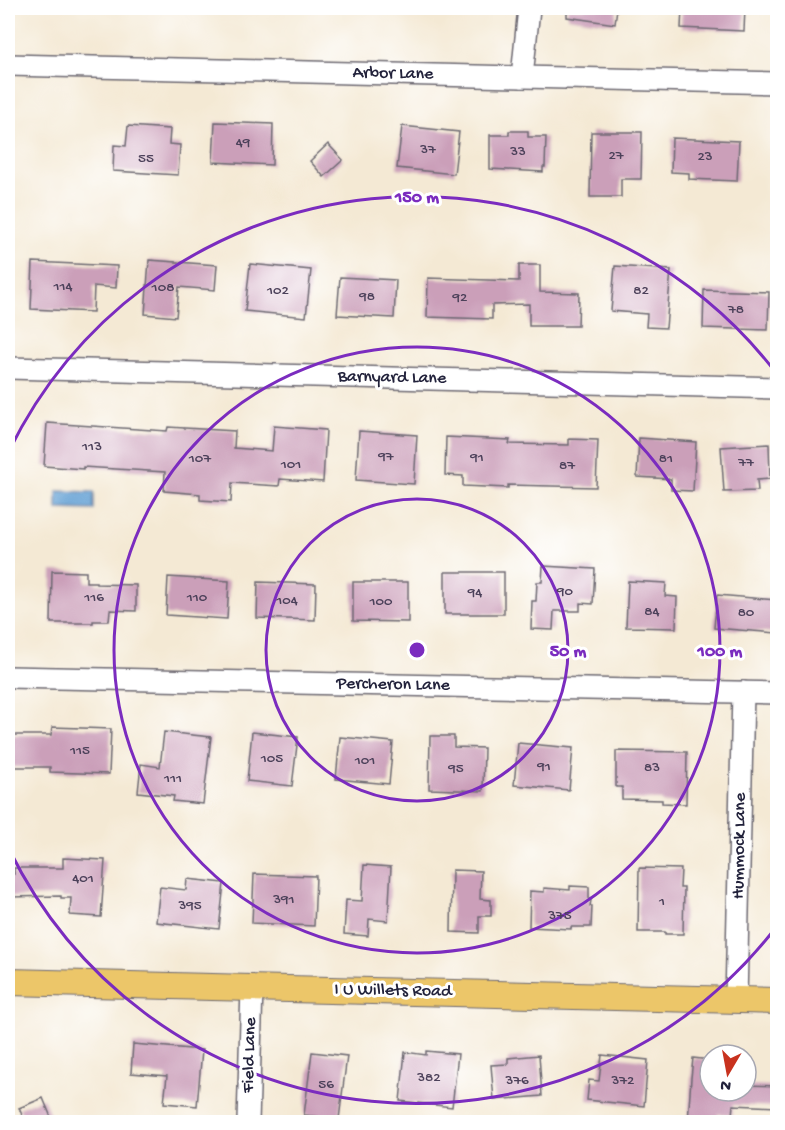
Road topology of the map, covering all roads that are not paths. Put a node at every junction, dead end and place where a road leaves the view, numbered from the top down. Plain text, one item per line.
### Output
1 (530, 8) edge
2 (8, 65) edge
3 (522, 77) junction
4 (777, 83) edge
5 (8, 368) edge
6 (777, 388) edge
7 (8, 677) edge
8 (743, 692) junction
9 (777, 693) edge
10 (8, 982) edge
11 (252, 988) junction
12 (736, 1000) junction
13 (777, 1001) edge
14 (248, 1122) edge

1 - 3 street
2 - 3 street, Arbor Lane
3 - 4 street, Arbor Lane
5 - 6 street, Barnyard Lane
7 - 8 street, Percheron Lane
8 - 9 street, Percheron Lane
8 - 12 street, Hummock Lane
10 - 11 main road, I U Willets Road
11 - 12 main road, I U Willets Road
11 - 14 street, Field Lane
12 - 13 main road, I U Willets Road

